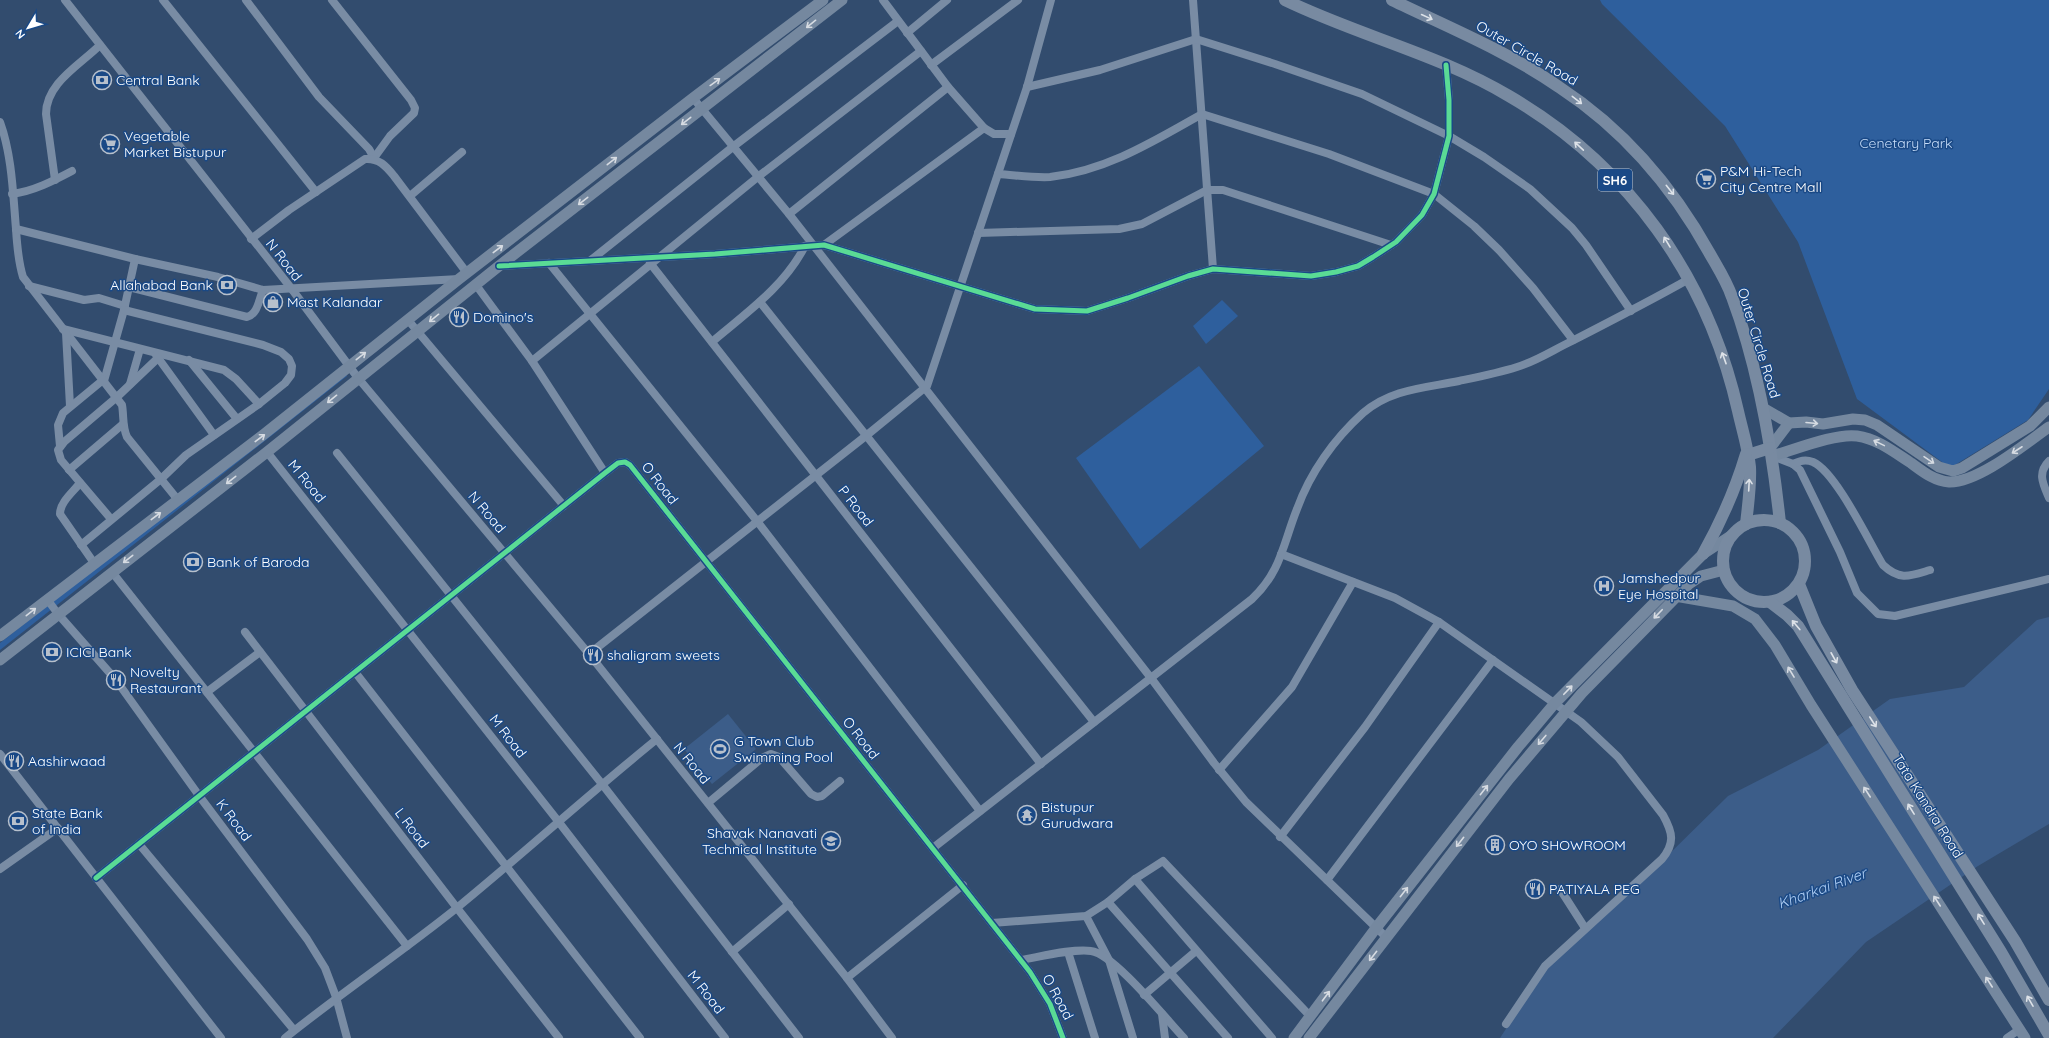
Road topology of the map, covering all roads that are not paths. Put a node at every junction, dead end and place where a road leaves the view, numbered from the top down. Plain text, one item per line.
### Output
1 (65, 0) edge
2 (163, 0) edge
3 (246, 0) edge
4 (332, 0) edge
5 (823, 0) edge
6 (842, 0) edge
7 (883, 0) edge
8 (948, 0) edge
9 (1018, 0) edge
10 (1051, 0) edge
11 (1193, 0) edge
12 (1285, 0) edge
13 (1392, 0) edge
14 (898, 21) junction
15 (907, 33) junction
16 (1196, 39) junction
17 (100, 45) junction
18 (921, 51) junction
19 (931, 65) junction
20 (1446, 65) junction
21 (1027, 87) junction
22 (948, 88) junction
23 (693, 98) junction
24 (702, 108) junction
25 (1202, 114) junction
26 (0, 122) edge
27 (984, 128) junction
28 (1011, 134) junction
29 (1449, 136) junction
30 (734, 146) junction
31 (462, 152) dead end
32 (374, 158) junction
33 (72, 171) dead end
34 (998, 174) junction
35 (759, 176) junction
36 (55, 180) junction
37 (1207, 190) junction
38 (316, 192) junction
39 (12, 194) junction
40 (1434, 194) junction
41 (410, 196) junction
42 (789, 214) junction
43 (16, 229) junction
44 (978, 233) junction
45 (251, 239) junction
46 (824, 245) junction
47 (805, 246) junction
48 (814, 246) junction
49 (1391, 246) junction
50 (659, 256) junction
51 (135, 259) junction
52 (591, 260) junction
53 (549, 263) junction
54 (650, 263) junction
55 (499, 266) junction
56 (1213, 269) junction
57 (463, 276) junction
58 (1689, 278) junction
59 (476, 285) junction
60 (29, 286) junction
61 (960, 287) junction
62 (129, 288) junction
63 (291, 288) junction
64 (262, 290) junction
65 (760, 302) junction
66 (125, 308) junction
67 (1631, 312) junction
68 (589, 313) junction
69 (408, 320) junction
70 (64, 331) junction
71 (418, 331) junction
72 (1572, 340) junction
73 (712, 342) junction
74 (116, 343) junction
75 (140, 348) junction
76 (156, 355) junction
77 (189, 360) junction
78 (532, 361) junction
79 (349, 366) junction
80 (358, 378) junction
81 (104, 381) junction
82 (130, 384) junction
83 (925, 388) junction
84 (117, 397) junction
85 (259, 404) junction
86 (70, 406) junction
87 (2049, 407) edge
88 (1763, 408) junction
89 (237, 419) junction
90 (1845, 420) junction
91 (1789, 423) junction
92 (123, 424) junction
93 (2049, 427) edge
94 (214, 435) junction
95 (867, 435) junction
96 (1846, 436) junction
97 (60, 446) junction
98 (267, 452) junction
99 (1748, 452) junction
100 (1771, 452) junction
101 (337, 453) dead end
102 (2049, 461) edge
103 (1793, 464) junction
104 (69, 470) junction
105 (605, 473) junction
106 (815, 475) junction
107 (161, 479) junction
108 (80, 483) junction
109 (2049, 498) edge
110 (178, 500) junction
111 (564, 506) junction
112 (111, 519) junction
113 (757, 521) junction
114 (1780, 523) junction
115 (1746, 524) junction
116 (1732, 535) junction
117 (81, 545) junction
118 (504, 553) junction
119 (1281, 554) junction
120 (1703, 554) junction
121 (706, 561) junction
122 (94, 563) junction
123 (1724, 570) junction
124 (1930, 570) dead end
125 (112, 572) junction
126 (2049, 579) edge
127 (1353, 582) junction
128 (1799, 584) junction
129 (450, 596) junction
130 (1675, 596) junction
131 (48, 599) junction
132 (1770, 602) junction
133 (58, 614) junction
134 (1439, 622) junction
135 (408, 630) junction
136 (245, 632) dead end
137 (0, 636) edge
138 (260, 652) junction
139 (589, 654) junction
140 (0, 660) edge
141 (1493, 660) junction
142 (355, 672) junction
143 (1152, 678) junction
144 (208, 692) junction
145 (1555, 703) junction
146 (306, 711) junction
147 (1566, 712) junction
148 (1094, 722) junction
149 (657, 739) junction
150 (0, 754) edge
151 (254, 754) junction
152 (1041, 764) junction
153 (1219, 770) junction
154 (840, 781) dead end
155 (602, 784) junction
156 (200, 797) junction
157 (708, 803) junction
158 (980, 811) junction
159 (558, 821) junction
160 (58, 828) junction
161 (1280, 837) junction
162 (139, 844) junction
163 (933, 848) junction
164 (506, 867) junction
165 (0, 869) edge
166 (96, 878) junction
167 (1135, 880) junction
168 (1327, 880) junction
169 (963, 886) junction
170 (1560, 889) dead end
171 (1108, 902) junction
172 (788, 904) junction
173 (456, 908) junction
174 (1086, 916) junction
175 (992, 923) junction
176 (1376, 928) junction
177 (1585, 928) junction
178 (1387, 938) junction
179 (407, 946) junction
180 (1196, 951) junction
181 (732, 952) junction
182 (1068, 952) junction
183 (1021, 960) junction
184 (1109, 960) junction
185 (1170, 973) junction
186 (847, 978) junction
187 (1144, 995) junction
188 (336, 997) junction
189 (2049, 1000) edge
190 (1162, 1014) junction
191 (1310, 1016) junction
192 (1506, 1024) dead end
193 (294, 1030) junction
194 (2022, 1034) edge
195 (2049, 1035) edge
196 (221, 1038) edge
197 (284, 1038) edge
198 (347, 1038) edge
199 (560, 1038) edge
200 (640, 1038) edge
201 (725, 1038) edge
202 (799, 1038) edge
203 (892, 1038) edge
204 (1064, 1038) edge
205 (1096, 1038) edge
206 (1133, 1038) edge
207 (1165, 1038) edge
208 (1184, 1038) edge
209 (1228, 1038) edge
210 (1272, 1038) edge
211 (1294, 1038) edge
212 (1309, 1038) edge
213 (2007, 1038) edge

1 - 17 street, N Road
2 - 38 street
3 - 32 street
4 - 32 street
23 -> 5 street
6 -> 24 street
7 - 14 street
8 - 15 street
9 - 19 street
10 - 21 street
11 - 16 street
12 - 20 main road, SH6
13 -> 88 main road, Outer Circle Road / SH6
14 - 15 street
14 - 30 street
15 - 18 street
16 - 21 street
16 - 25 street
16 - 29 street
17 - 36 street
17 - 45 street, N Road
18 - 19 street
18 - 35 street
19 - 22 street
20 - 29 street
58 -> 20 main road, SH6
21 - 28 street
22 - 27 street
22 - 42 street
23 - 24 street
57 -> 23 street
24 - 30 street
24 -> 55 street
25 - 34 street
25 - 37 street
25 - 40 street
26 - 39 street
27 - 28 street
27 - 46 street
28 - 34 street
29 - 40 street
29 - 67 street
30 - 35 street
30 - 52 street
31 - 41 street
32 - 38 street
32 - 41 street
33 - 36 street
34 - 44 street
35 - 42 street
35 - 50 street
36 - 39 street
37 - 44 street
37 - 49 street
37 - 56 street
38 - 45 street
39 - 43 street
40 - 49 street
40 - 72 street
41 - 57 street
42 - 48 street
43 - 51 street
43 - 60 street
44 - 61 street
45 - 63 street, N Road
46 - 48 street
46 - 61 street
47 - 48 street
47 - 50 street
47 - 65 street
48 - 83 street
49 - 56 street
50 - 52 street
50 - 54 street
51 - 62 street
51 - 64 street
52 - 53 street
53 - 55 street
53 - 68 street
54 - 68 street
54 - 73 street, P Road
55 - 59 street
56 - 61 street
57 - 63 street
57 - 69 street
58 - 67 street
99 -> 58 main road, SH6
59 -> 71 street
59 - 78 street
60 - 66 street
60 - 70 street
61 - 83 street
62 - 64 street
62 - 66 street
63 - 64 street
63 - 79 street, N Road
65 - 73 street
65 - 95 street
66 - 74 street
66 - 85 street
67 - 72 street
68 - 78 street
68 - 113 street
69 - 71 street
79 -> 69 street
70 - 74 street
70 - 81 street
70 - 86 street
71 - 80 street
71 - 111 street
72 - 119 street
73 - 106 street, P Road
74 - 75 street
74 - 81 street
75 - 76 street
75 - 82 street
76 - 77 street
76 - 82 street
76 - 94 street
77 - 85 street
77 - 89 street
78 - 105 street
79 - 80 street, N Road
110 -> 79 street
80 -> 98 street
80 - 118 street, N Road
81 - 84 street
81 - 86 street
82 - 84 street
83 - 95 street
83 - 143 street
84 - 92 street
84 - 97 street
85 - 89 street
86 - 97 street
90 -> 87 street
88 - 91 street
88 - 100 main road, Outer Circle Road / SH6
89 - 94 street
91 -> 90 street
90 - 96 street
91 - 100 street
92 - 104 street
92 - 107 street
93 -> 96 street
94 - 107 street
95 - 106 street
95 - 148 street
96 - 100 street
97 - 104 street
98 -> 125 street
98 - 135 street, M Road
99 - 100 main road
115 -> 99 main road, SH6
99 - 120 main road
100 - 103 street
100 - 114 main road, Outer Circle Road / SH6
101 - 129 street
102 - 109 street
103 - 124 street
103 - 126 street
104 - 108 street
105 - 111 street
105 - 121 street, O Road
106 - 113 street
106 - 152 street, P Road
107 - 110 street
107 - 112 street
108 - 112 street
108 - 117 street
122 -> 110 street
111 - 118 street
112 - 117 street
113 - 121 street
113 - 158 street
114 - 115 main road
114 - 128 main road
115 - 116 main road
116 - 120 street
116 - 123 main road
117 - 122 street
118 - 129 street
118 - 139 street, N Road
119 - 127 street
119 - 143 street
145 -> 120 street
121 - 139 street
121 - 163 street, O Road
122 - 131 street
123 - 130 street
123 - 132 main road
125 - 133 street
125 - 144 street
127 - 134 street
127 - 153 street
128 - 132 main road
128 -> 189 main road
129 - 135 street
129 - 155 street
130 -> 147 street
194 -> 130 street
131 - 133 street, K Road
137 -> 131 street
195 -> 132 main road, Tata Kandra Road
133 - 140 street
133 - 156 street, K Road
134 - 141 street
134 - 161 street
135 - 142 street
135 - 159 street, M Road
136 - 138 street, L Road
138 - 144 street
138 - 146 street, L Road
139 - 149 street, N Road
141 - 145 street
141 - 168 street
142 - 146 street
142 - 164 street
143 - 148 street
143 - 153 street
144 - 151 street
145 - 147 street
176 -> 145 street
146 - 151 street
146 - 173 street, L Road
147 - 177 street
147 -> 178 street
148 - 152 street
149 - 155 street
149 - 157 street, N Road
150 - 160 street
151 - 156 street
151 - 179 street
152 - 158 street
153 - 161 street
154 - 157 street
155 - 159 street
155 - 181 street
156 - 162 street
156 - 188 street, K Road
157 - 172 street, N Road
158 - 163 street
159 - 164 street
159 - 201 street, M Road
160 - 165 street
160 - 166 street
161 - 168 street
162 - 166 street
162 - 193 street
163 - 169 street, O Road
164 - 173 street
164 - 200 street
166 - 196 street
167 - 171 street
167 - 180 street
167 - 191 street
168 - 176 street
169 - 175 street, O Road
169 - 186 street
170 - 177 street
171 - 174 street
171 - 185 street
172 - 181 street
172 - 186 street, N Road
173 - 179 street
173 - 199 street, L Road
174 - 175 street
174 - 184 street
175 - 183 street, O Road
176 - 178 street
191 -> 176 street
177 - 192 street
178 -> 212 street
179 - 188 street
180 - 185 street
180 - 210 street
181 - 202 street
182 - 183 street
182 - 184 street
182 - 205 street
183 - 204 street, O Road
184 - 187 street
184 - 206 street
185 - 187 street
185 - 209 street
186 - 203 street, N Road
187 - 190 street
188 - 193 street
188 - 198 street, K Road
190 - 207 street
190 - 208 street
191 - 211 street
193 - 197 street
194 - 213 street

